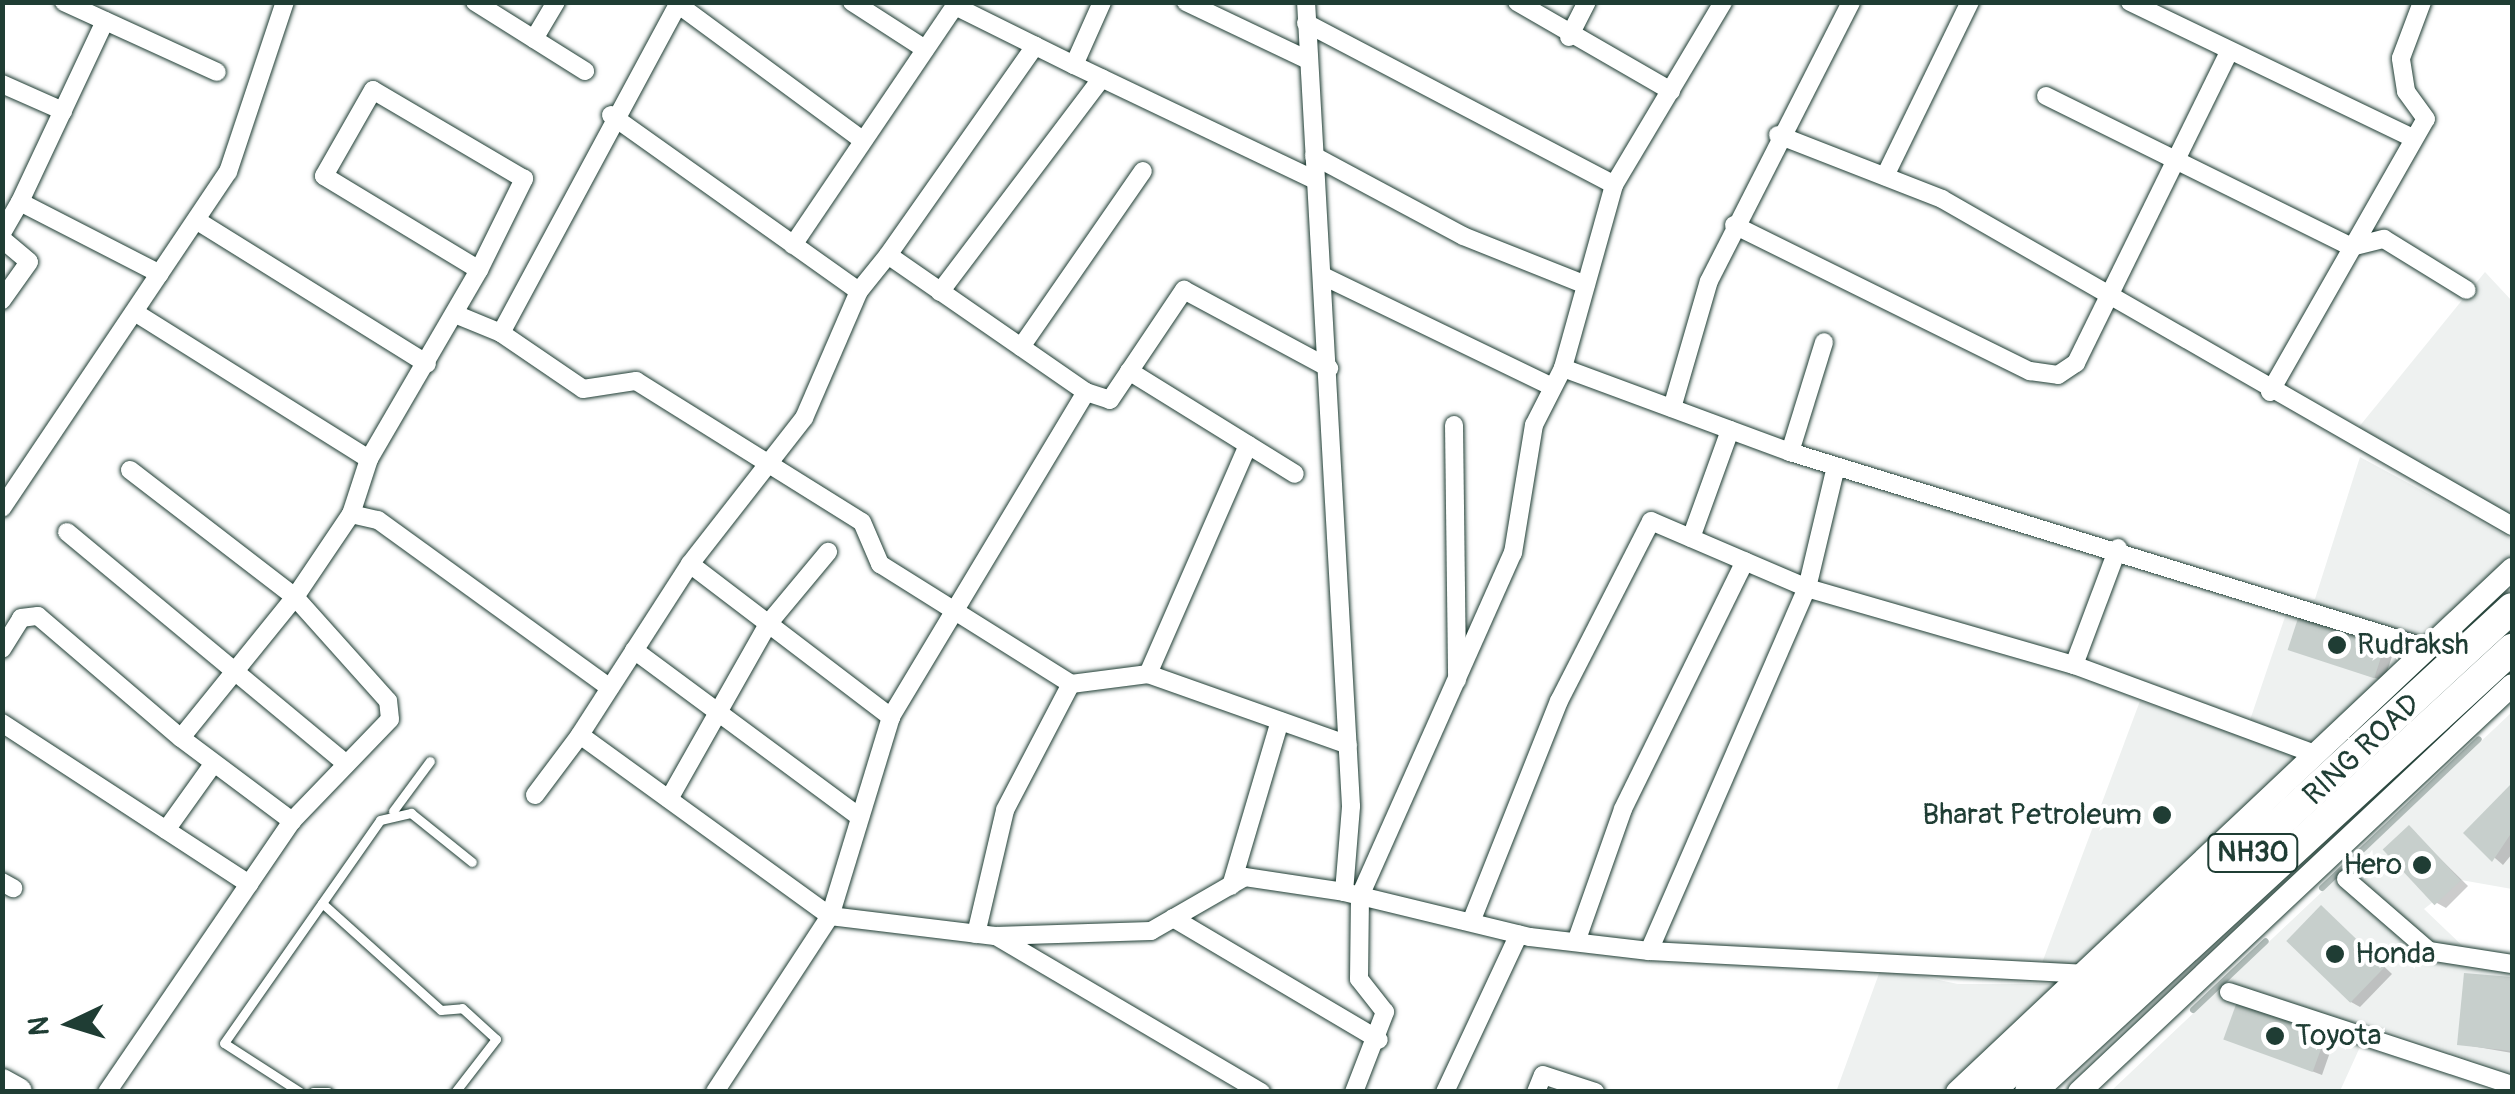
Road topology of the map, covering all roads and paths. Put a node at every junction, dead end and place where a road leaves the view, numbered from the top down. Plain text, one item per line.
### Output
1 (64, 2) edge
2 (285, 2) edge
3 (475, 2) edge
4 (556, 2) edge
5 (852, 2) edge
6 (1102, 2) edge
7 (1186, 2) edge
8 (1306, 2) edge
9 (1517, 2) edge
10 (1587, 2) edge
11 (1723, 2) edge
12 (1851, 2) edge
13 (1970, 2) edge
14 (2130, 2) edge
15 (2422, 2) edge
16 (679, 4) edge
17 (2148, 8) edge
18 (105, 21) junction
19 (1306, 23) junction
20 (1569, 38) junction
21 (534, 39) junction
22 (1035, 46) junction
23 (924, 49) junction
24 (2230, 52) junction
25 (1308, 60) junction
26 (1074, 65) junction
27 (585, 71) dead end
28 (217, 72) dead end
29 (1102, 78) junction
30 (2, 84) edge
31 (1671, 91) junction
32 (2046, 96) dead end
33 (64, 111) junction
34 (610, 115) junction
35 (1778, 135) junction
36 (2413, 138) junction
37 (862, 139) junction
38 (1314, 156) junction
39 (2173, 163) junction
40 (1143, 170) dead end
41 (1885, 176) junction
42 (1315, 180) junction
43 (1614, 184) junction
44 (20, 202) junction
45 (196, 220) junction
46 (1734, 225) junction
47 (2, 236) edge
48 (792, 245) junction
49 (2352, 247) junction
50 (888, 255) junction
51 (479, 270) junction
52 (160, 274) junction
53 (1323, 276) junction
54 (1586, 285) junction
55 (2467, 290) dead end
56 (859, 291) junction
57 (940, 292) junction
58 (2106, 294) junction
59 (2, 300) edge
60 (136, 313) junction
61 (455, 314) junction
62 (501, 333) junction
63 (1824, 342) dead end
64 (1021, 347) junction
65 (426, 364) junction
66 (1329, 368) junction
67 (1563, 368) junction
68 (1129, 372) junction
69 (1553, 387) junction
70 (1086, 392) junction
71 (2270, 392) junction
72 (1672, 408) junction
73 (1454, 424) dead end
74 (1730, 430) junction
75 (1248, 445) junction
76 (1790, 452) junction
77 (368, 459) junction
78 (1836, 466) junction
79 (766, 467) junction
80 (130, 470) dead end
81 (1295, 474) dead end
82 (2, 508) edge
83 (350, 514) junction
84 (2512, 526) edge
85 (68, 532) dead end
86 (1690, 538) junction
87 (2118, 548) junction
88 (828, 552) dead end
89 (1745, 562) junction
90 (690, 564) junction
91 (2512, 569) edge
92 (1807, 588) junction
93 (295, 597) junction
94 (2512, 608) edge
95 (955, 612) junction
96 (768, 624) junction
97 (2427, 648) junction
98 (2, 649) edge
99 (634, 650) junction
100 (2512, 650) edge
101 (2074, 665) junction
102 (233, 674) junction
103 (1148, 674) junction
104 (1457, 680) junction
105 (1071, 684) junction
106 (2512, 685) edge
107 (610, 688) junction
108 (718, 712) junction
109 (891, 717) junction
110 (1280, 720) junction
111 (2, 723) edge
112 (580, 735) junction
113 (181, 738) junction
114 (1348, 744) junction
115 (2315, 754) junction
116 (430, 761) dead end
117 (214, 762) junction
118 (346, 764) junction
119 (535, 796) dead end
120 (668, 800) junction
121 (393, 811) junction
122 (860, 817) junction
123 (292, 821) junction
124 (166, 830) junction
125 (472, 862) dead end
126 (2338, 870) junction
127 (249, 884) junction
128 (1231, 886) junction
129 (1352, 894) junction
130 (322, 902) junction
131 (830, 916) junction
132 (1174, 918) junction
133 (1471, 922) junction
134 (1519, 934) junction
135 (986, 935) junction
136 (1576, 942) junction
137 (1649, 951) junction
138 (2512, 964) edge
139 (2083, 974) junction
140 (2219, 984) junction
141 (1379, 1040) junction
142 (2, 1083) edge
143 (2512, 1085) edge
144 (2098, 1086) edge
145 (18, 1092) edge
146 (107, 1092) edge
147 (300, 1092) edge
148 (313, 1092) edge
149 (328, 1092) edge
150 (455, 1092) edge
151 (715, 1092) edge
152 (1261, 1092) edge
153 (1354, 1092) edge
154 (1445, 1092) edge
155 (1536, 1092) edge
156 (1595, 1092) edge
157 (1958, 1092) edge
158 (1988, 1092) edge
159 (2030, 1092) edge

1 - 18 street
2 - 45 street
3 - 21 street
4 - 21 street
5 - 23 street
6 - 26 street
7 - 25 street
8 - 19 street
9 - 20 street
10 - 20 street
11 - 31 street
12 - 35 street
13 - 41 street
14 - 17 street
15 - 36 street
16 - 34 street
16 - 37 street
17 - 24 street
18 - 28 street
18 - 33 street
19 - 25 street
19 - 43 street
20 - 31 street
21 - 27 street
22 - 23 street
22 - 26 street
22 - 50 street
23 - 37 street
24 - 36 street
24 - 39 street
25 - 38 street
26 - 29 street
29 - 42 street
29 - 57 street
30 - 33 street
31 - 43 street
32 - 39 street
33 - 44 street
34 - 48 street
34 - 62 street
35 - 41 street
35 - 46 street
36 - 49 street
37 - 48 street
38 - 42 street
38 - 54 street
39 - 49 street
39 - 58 street
40 - 64 street
41 - 58 street
42 - 53 street
43 - 54 street
44 - 47 street
44 - 52 street
45 - 52 street
45 - 65 street
46 - 58 street
46 - 72 street
47 - 59 street
48 - 56 street
49 - 55 street
49 - 71 street
50 - 56 street
50 - 57 street
51 - 51 street
51 - 61 street
52 - 60 street
53 - 66 street
53 - 69 street
54 - 67 street
56 - 79 street
57 - 64 street
58 - 71 street
60 - 77 street
60 - 82 street
61 - 62 street
61 - 65 street
62 - 79 street
63 - 76 street
64 - 70 street
65 - 77 street
66 - 68 street
66 - 114 street
67 - 69 street
67 - 72 street
68 - 70 street
68 - 75 street
69 - 104 street
70 - 95 street
71 - 84 street
72 - 74 street
73 - 104 street
74 - 76 street
74 - 86 street
75 - 81 street
75 - 103 street
76 - 78 street
77 - 83 street
78 - 87 street
78 - 92 street
79 - 90 street
79 - 95 street
80 - 93 street
83 - 93 street
83 - 107 street
85 - 102 street
86 - 89 street
86 - 133 street
87 - 97 street
87 - 101 street
88 - 96 street
89 - 92 street
89 - 136 street
90 - 96 street
90 - 99 street
91 - 97 street
92 - 101 street
92 - 137 street
93 - 102 street
93 - 118 street
94 - 158 highway, RING ROAD / NH30
95 - 105 street
95 - 109 street
96 - 108 street
96 - 109 street
97 - 115 street
98 - 113 street
99 - 107 street
99 - 108 street
100 - 159 highway, RING ROAD / NH30
101 - 115 street
102 - 113 street
102 - 118 street
103 - 105 street
103 - 110 street
104 - 129 street
105 - 135 street
106 - 126 street
107 - 112 street
108 - 120 street
108 - 122 street
109 - 122 street
110 - 114 street
110 - 128 street
111 - 124 street
112 - 119 street
112 - 120 street
113 - 117 street
114 - 129 street
115 - 139 street
116 - 121 lane
117 - 123 street
117 - 124 street
118 - 123 street
120 - 131 street
121 - 125 lane
121 - 130 lane
122 - 131 street
123 - 127 street
124 - 127 street
126 - 138 street
126 - 140 street
127 - 146 street
128 - 129 street
128 - 132 street
129 - 133 street
129 - 141 street
130 - 147 lane
130 - 150 lane
131 - 135 street
131 - 151 street
132 - 135 street
132 - 141 street
133 - 134 street
134 - 136 street
134 - 154 street
135 - 152 street
136 - 137 street
137 - 139 street
139 - 157 street
140 - 143 street
140 - 144 street
141 - 153 street
142 - 145 main road
148 - 149 lane
155 - 156 street

